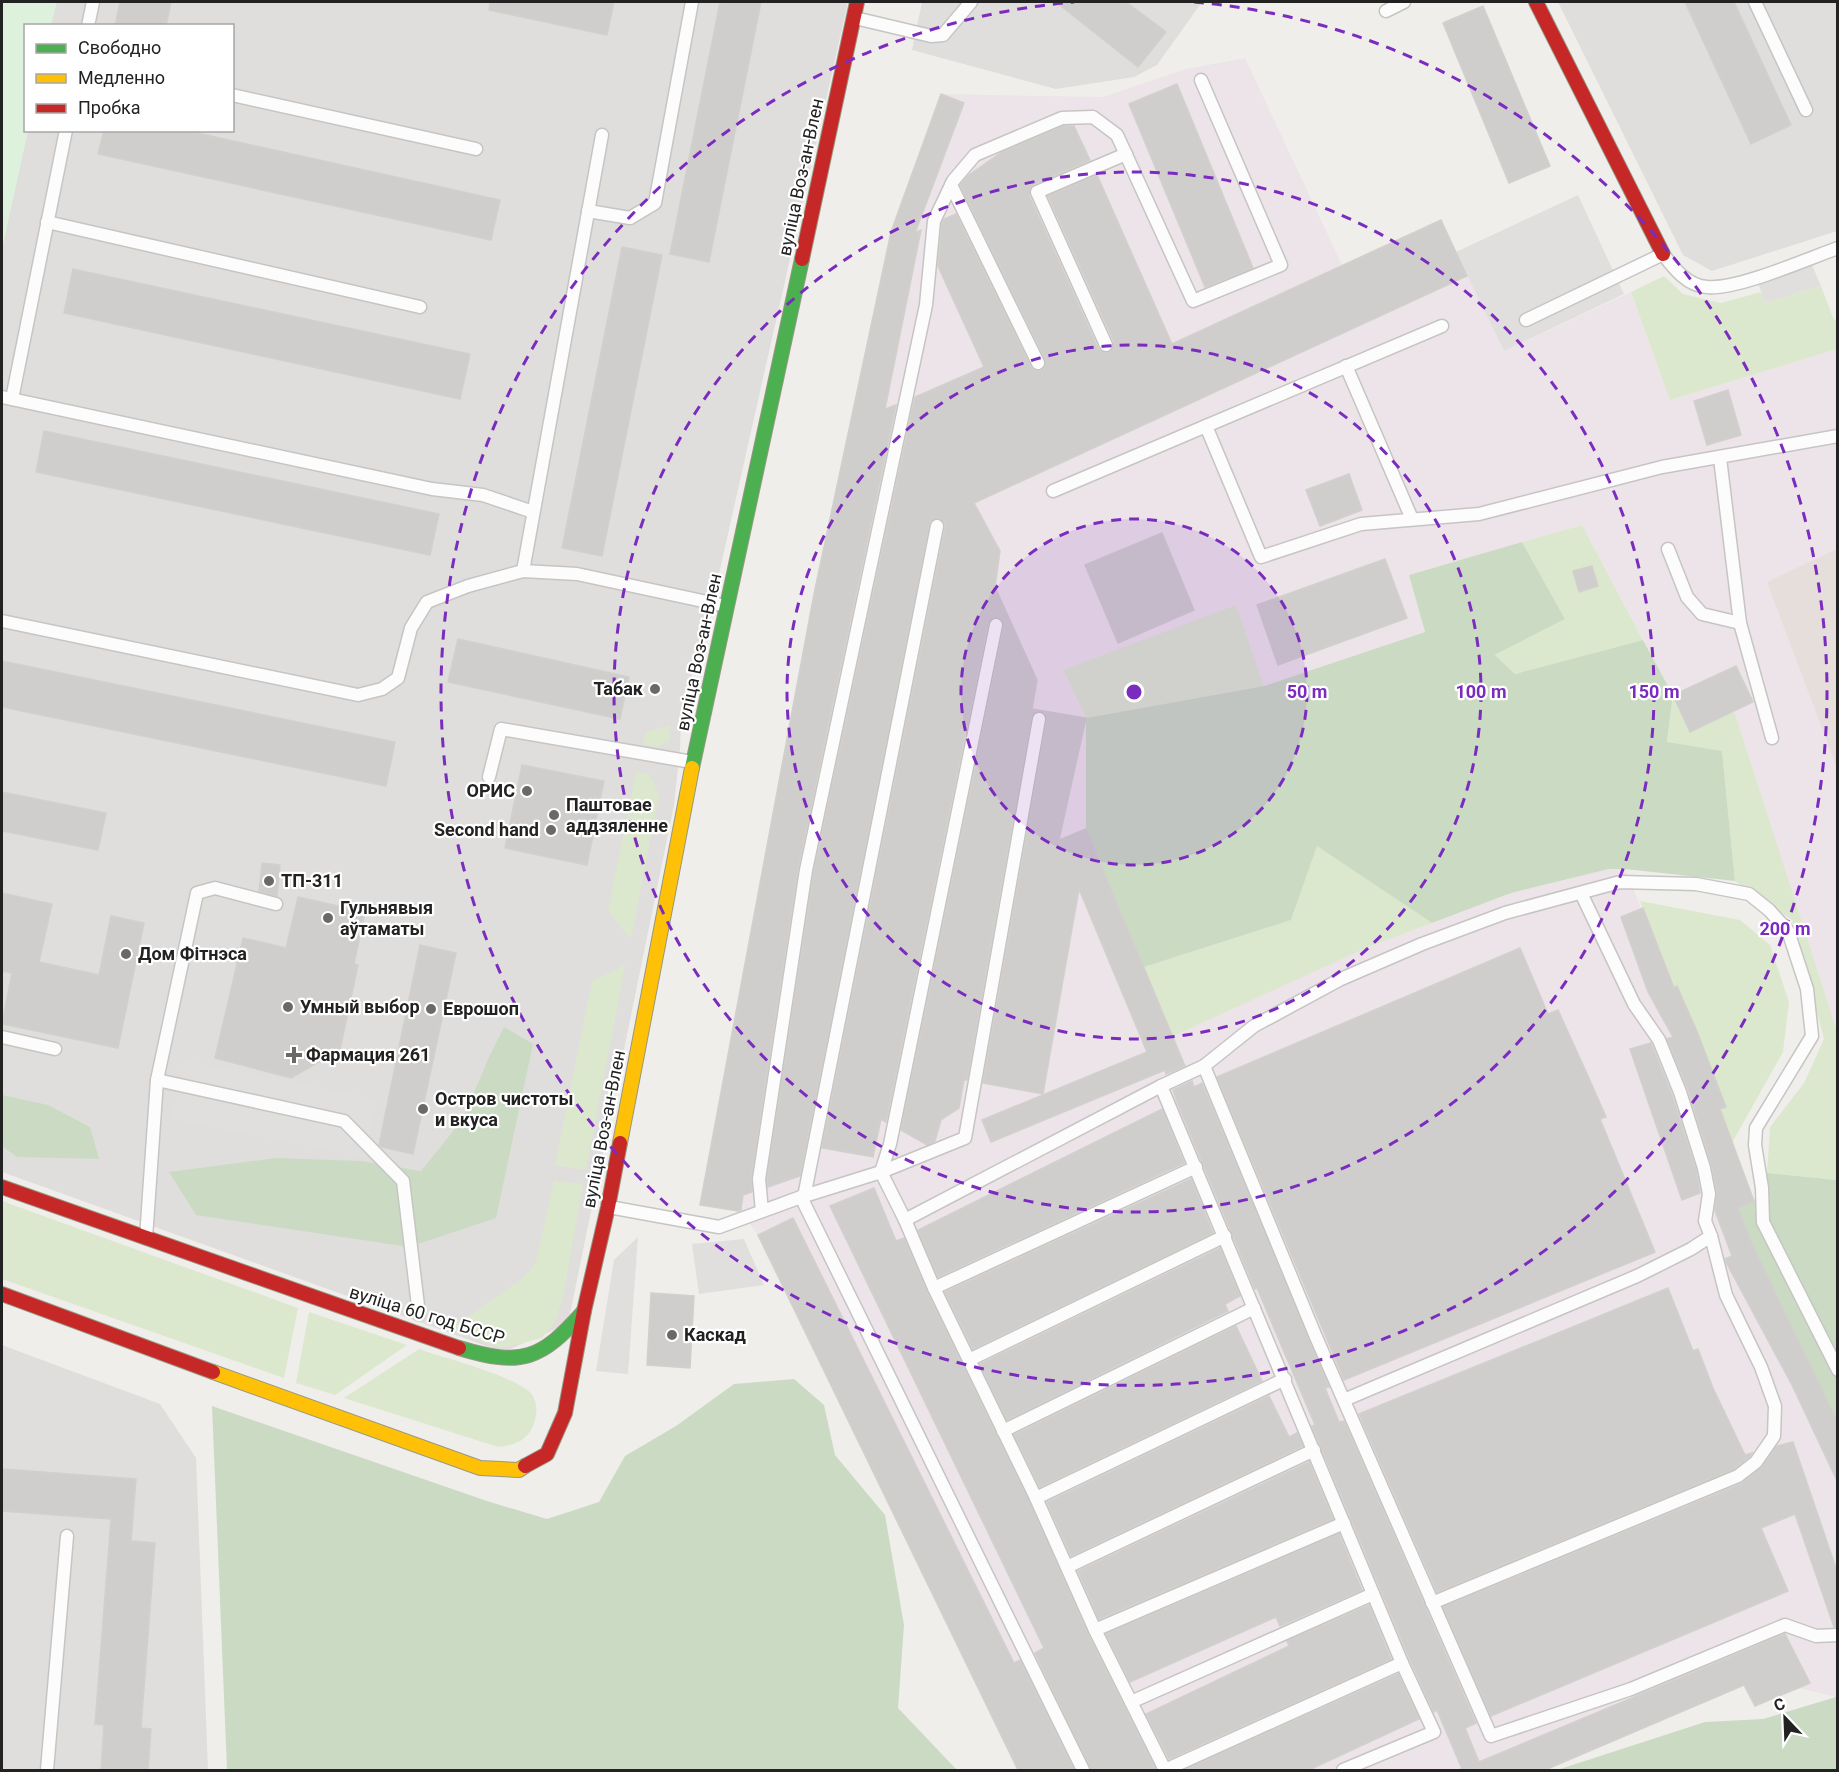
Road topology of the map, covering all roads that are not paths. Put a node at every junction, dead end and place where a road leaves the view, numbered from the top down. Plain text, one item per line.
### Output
1 (93, 2) edge
2 (692, 2) edge
3 (857, 2) edge
4 (971, 2) edge
5 (1404, 2) edge
6 (1536, 2) edge
7 (1755, 2) edge
8 (1386, 11) dead end
9 (854, 17) junction
10 (88, 24) edge
11 (1201, 80) dead end
12 (234, 95) edge
13 (1806, 110) dead end
14 (66, 132) edge
15 (602, 135) dead end
16 (476, 148) dead end
17 (1126, 154) junction
18 (951, 185) junction
19 (588, 211) junction
20 (47, 222) junction
21 (1838, 248) edge
22 (1664, 255) junction
23 (420, 307) dead end
24 (1526, 320) dead end
25 (1442, 326) dead end
26 (1106, 345) dead end
27 (1038, 363) dead end
28 (1346, 366) junction
29 (7, 398) edge
30 (1206, 426) junction
31 (1838, 436) edge
32 (1720, 458) junction
33 (1053, 491) dead end
34 (533, 512) junction
35 (1412, 519) junction
36 (936, 526) dead end
37 (1668, 549) dead end
38 (523, 572) junction
39 (727, 606) junction
40 (2, 621) edge
41 (1740, 623) junction
42 (996, 625) dead end
43 (1040, 719) dead end
44 (1772, 738) dead end
45 (693, 763) junction
46 (489, 777) dead end
47 (1581, 893) junction
48 (276, 904) dead end
49 (2, 1038) edge
50 (55, 1049) dead end
51 (1204, 1066) junction
52 (157, 1080) junction
53 (1161, 1086) junction
54 (1196, 1167) junction
55 (881, 1172) junction
56 (2, 1187) edge
57 (803, 1197) junction
58 (608, 1207) junction
59 (762, 1211) junction
60 (905, 1220) junction
61 (1225, 1236) junction
62 (1711, 1236) junction
63 (146, 1239) junction
64 (934, 1288) junction
65 (2, 1294) edge
66 (1254, 1308) junction
67 (584, 1311) junction
68 (419, 1314) dead end
69 (969, 1360) junction
70 (1838, 1370) edge
71 (1285, 1379) junction
72 (1344, 1400) junction
73 (1003, 1431) junction
74 (1314, 1450) junction
75 (1036, 1498) junction
76 (1344, 1522) junction
77 (67, 1536) dead end
78 (1066, 1567) junction
79 (1373, 1594) junction
80 (1432, 1603) junction
81 (1095, 1630) junction
82 (1838, 1635) edge
83 (1402, 1663) junction
84 (1131, 1702) junction
85 (47, 1770) edge
86 (1083, 1770) edge
87 (1343, 1770) edge

1 - 10 lane
2 - 19 lane
3 - 9 main road, вуліца Воз-ан-Влен
4 - 9 lane
5 - 8 lane
6 - 22 main road
7 - 13 lane
9 - 39 main road, вуліца Воз-ан-Влен
11 - 17 lane
12 - 16 lane
14 - 20 lane
15 - 19 lane
17 - 18 lane
17 - 26 lane
18 - 27 lane
18 - 59 lane
19 - 34 lane
20 - 23 lane
20 - 29 lane
21 - 22 lane
22 - 24 lane
25 - 28 lane
28 - 30 lane
28 - 35 lane
29 - 34 lane
30 - 33 lane
30 - 35 lane
31 - 32 lane
32 - 35 lane
32 - 41 lane
34 - 38 lane
36 - 57 lane
37 - 41 lane
38 - 39 lane
38 - 40 lane
39 - 45 main road, вуліца Воз-ан-Влен
41 - 44 lane
42 - 55 lane
43 - 55 lane
45 - 46 lane
45 - 58 main road, вуліца Воз-ан-Влен
47 - 51 lane
47 - 62 lane
47 - 70 lane
48 - 52 lane
49 - 50 lane
51 - 53 lane
51 - 72 lane
52 - 63 lane
52 - 68 lane
53 - 54 lane
53 - 60 lane
54 - 61 lane
54 - 64 lane
55 - 57 lane
55 - 60 lane
56 - 63 main road, вуліца 60 год БССР
57 - 59 lane
57 - 86 lane
58 - 59 lane
58 - 67 main road, вуліца Воз-ан-Влен
60 - 64 lane
61 - 66 lane
61 - 69 lane
62 - 72 lane
62 - 80 lane
63 - 67 main road, вуліца 60 год БССР
64 - 69 lane
65 - 67 main road
66 - 71 lane
66 - 73 lane
69 - 73 lane
71 - 74 lane
71 - 75 lane
72 - 80 lane
73 - 75 lane
74 - 76 lane
74 - 78 lane
75 - 78 lane
76 - 79 lane
76 - 81 lane
77 - 85 lane
78 - 81 lane
79 - 83 lane
79 - 84 lane
80 - 82 lane
81 - 84 lane
83 - 84 lane
83 - 87 lane

